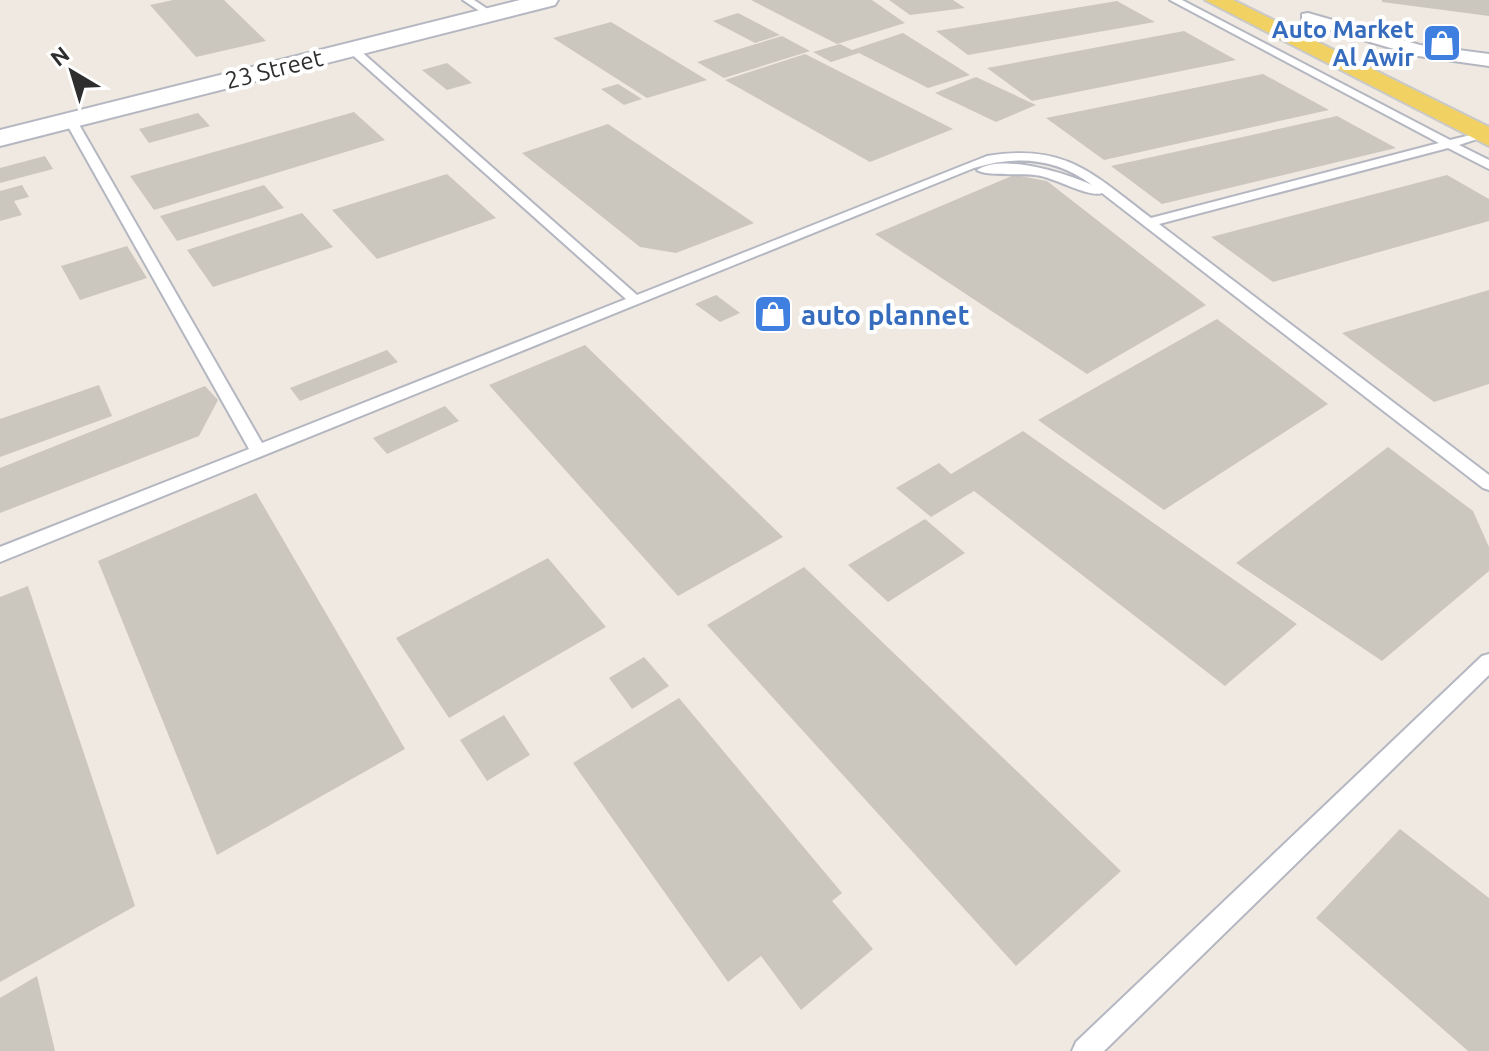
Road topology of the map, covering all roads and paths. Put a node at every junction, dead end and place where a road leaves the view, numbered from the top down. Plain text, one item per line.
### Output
1 (547, 0) edge
2 (1269, 0) edge
3 (1199, 3) edge
4 (479, 7) edge
5 (1308, 18) junction
6 (352, 49) junction
7 (1489, 60) edge
8 (1419, 73) dead end
9 (71, 121) junction
10 (1486, 137) edge
11 (0, 138) edge
12 (1449, 144) junction
13 (1489, 165) edge
14 (1148, 223) junction
15 (635, 300) junction
16 (259, 452) junction
17 (1489, 484) edge
18 (0, 555) edge
19 (1489, 662) edge
20 (1085, 1051) edge

1 - 4 street, 23 Street
2 - 5 main road
3 - 10 main road
3 - 12 lane
4 - 6 street, 23 Street
5 - 7 street
5 - 8 main road
6 - 9 street, 23 Street
6 - 15 lane
9 - 11 street, 23 Street
9 - 16 lane
10 - 12 lane
12 - 13 lane
12 - 14 lane
14 - 15 lane
14 - 17 lane
15 - 16 lane
16 - 18 lane
19 - 20 lane

